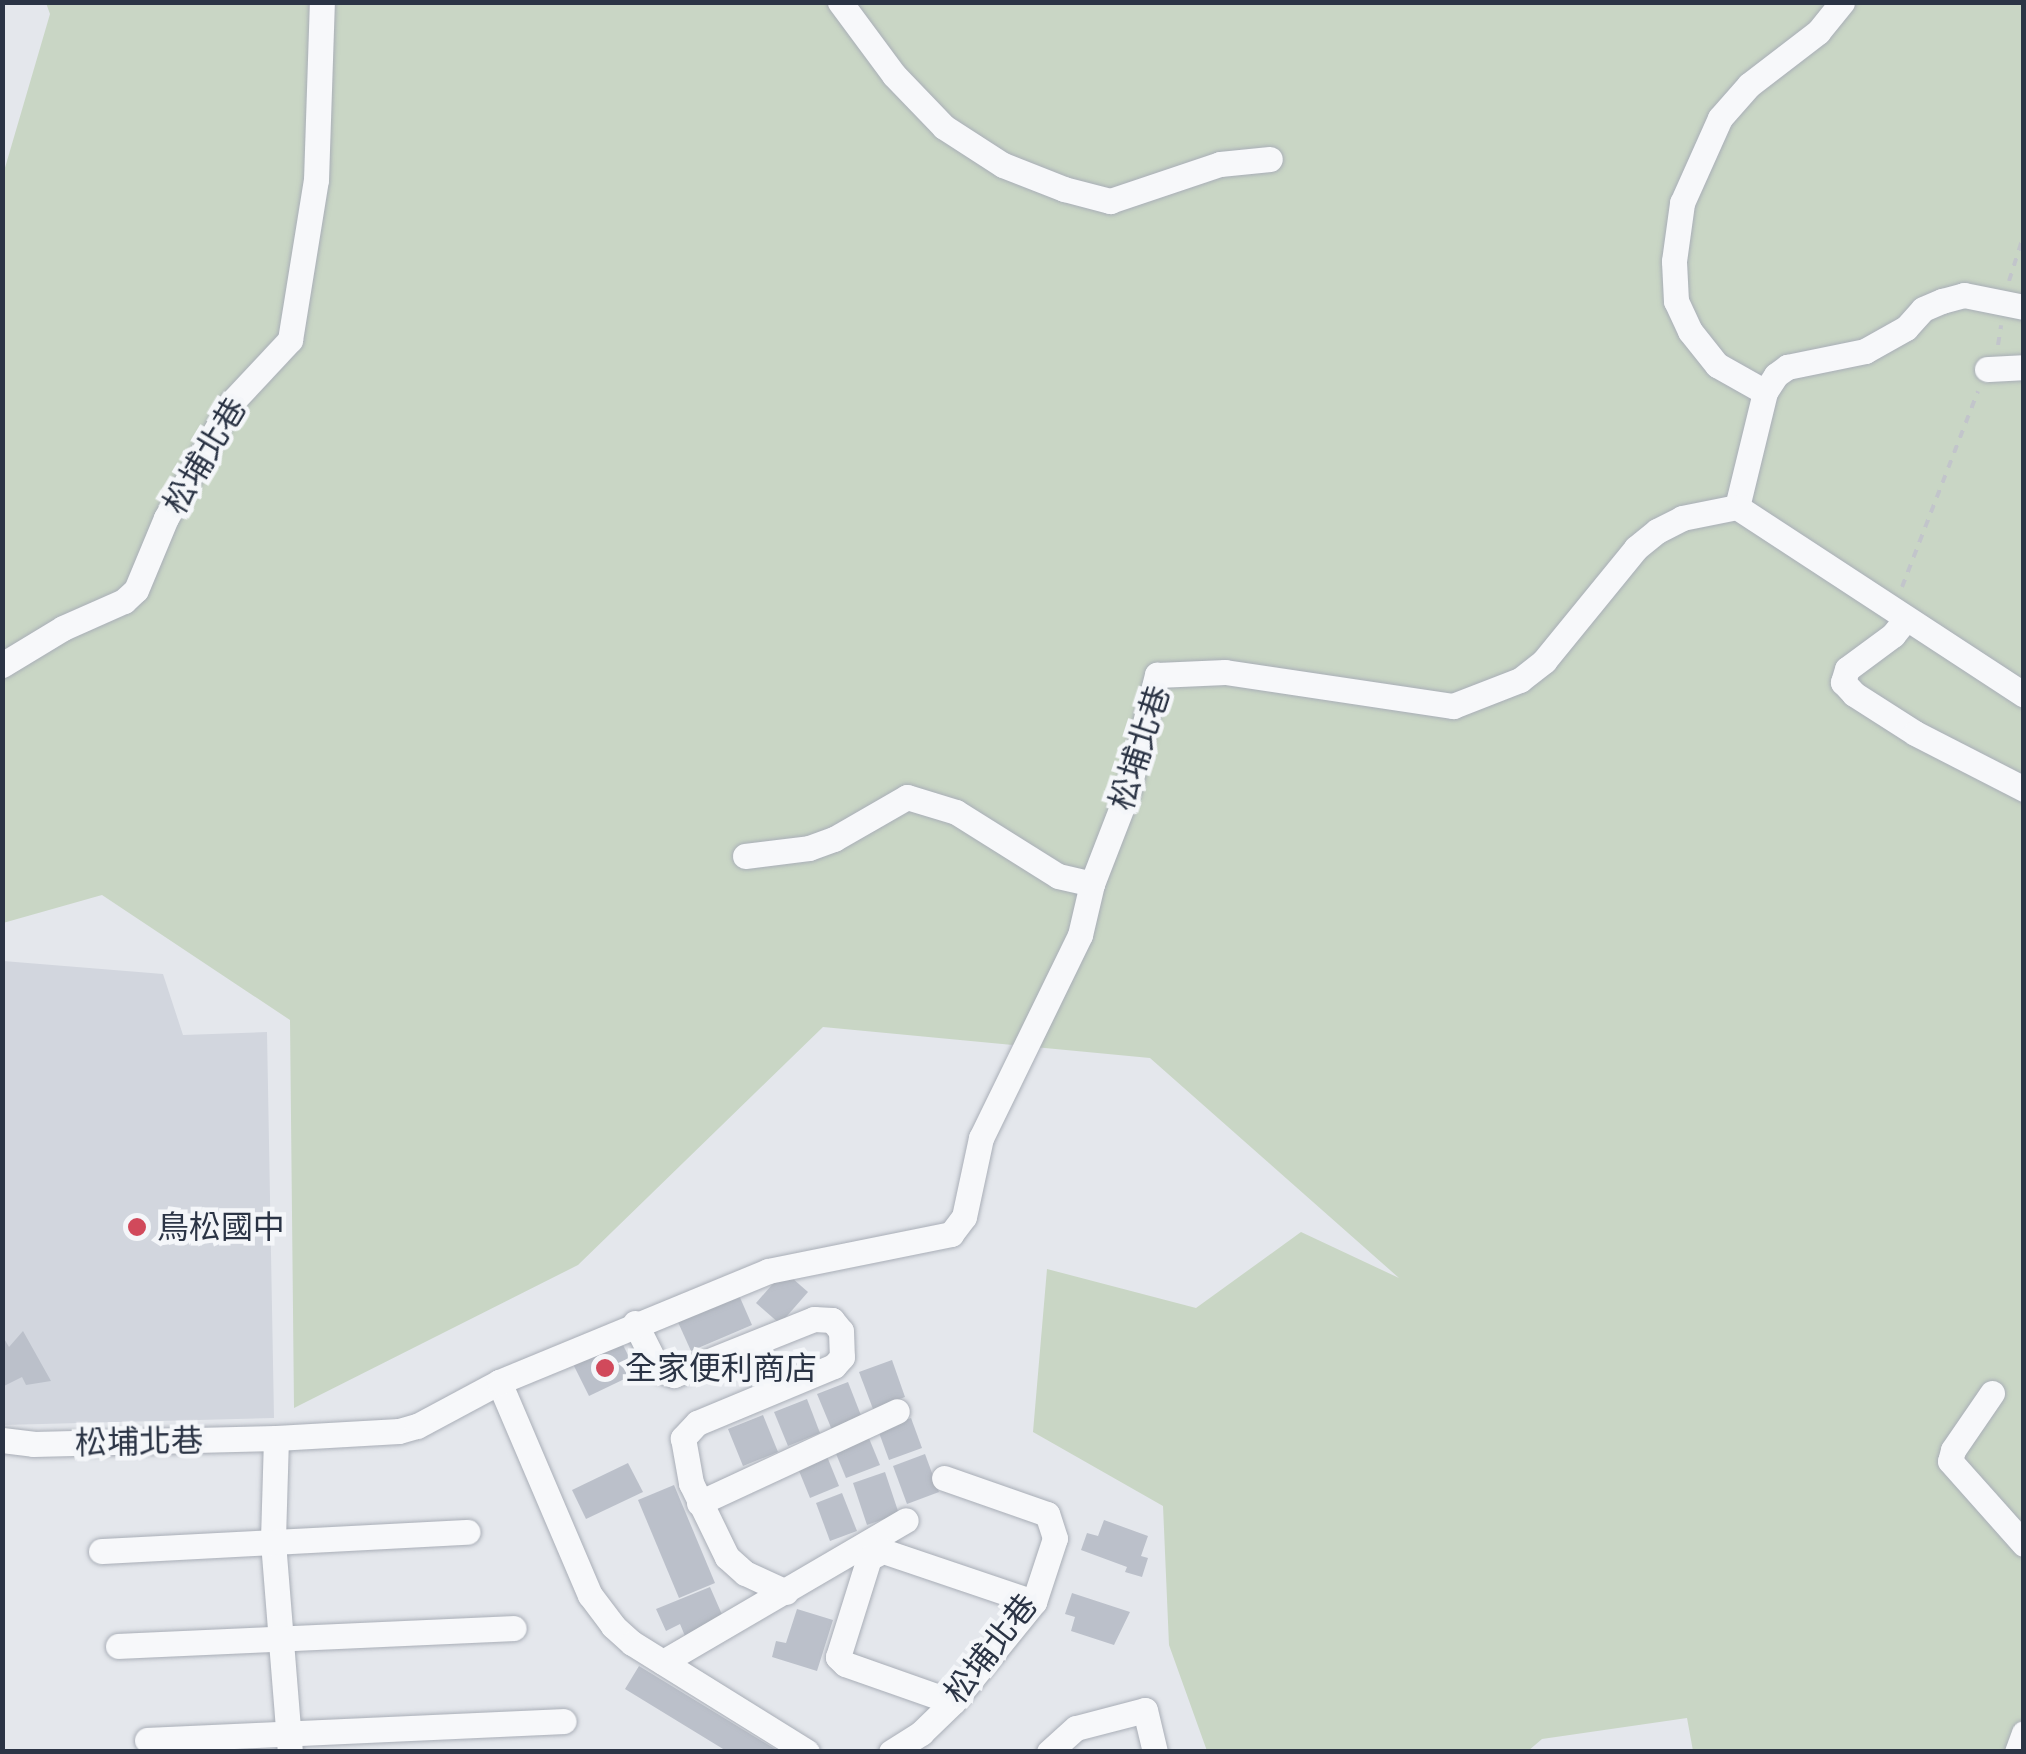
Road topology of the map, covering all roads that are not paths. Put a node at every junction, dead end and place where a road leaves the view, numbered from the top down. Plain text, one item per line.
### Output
1 (322, 2) edge
2 (840, 2) edge
3 (1842, 2) edge
4 (1270, 159) dead end
5 (2013, 305) edge
6 (2024, 367) edge
7 (1986, 369) road end
8 (1765, 392) junction
9 (1737, 507) junction
10 (1899, 615) junction
11 (2, 665) edge
12 (2024, 696) edge
13 (2024, 789) edge
14 (745, 856) dead end
15 (1092, 884) junction
16 (635, 1323) junction
17 (499, 1382) junction
18 (1992, 1393) dead end
19 (897, 1411) dead end
20 (276, 1438) junction
21 (2, 1440) edge
22 (944, 1478) dead end
23 (699, 1503) junction
24 (906, 1520) dead end
25 (468, 1532) dead end
26 (273, 1542) junction
27 (2024, 1544) edge
28 (101, 1550) dead end
29 (786, 1592) junction
30 (1034, 1602) junction
31 (514, 1628) dead end
32 (281, 1638) junction
33 (118, 1646) dead end
34 (664, 1662) junction
35 (953, 1702) junction
36 (564, 1721) dead end
37 (2024, 1734) edge
38 (147, 1740) dead end
39 (289, 1743) edge
40 (807, 1752) edge
41 (890, 1752) edge
42 (1049, 1752) edge
43 (1155, 1752) edge
44 (2017, 1752) edge

1 - 11 street, 松埔北巷
2 - 4 street
3 - 8 street
5 - 8 street
6 - 7 street
8 - 9 street
9 - 10 street
9 - 15 street, 松埔北巷
10 - 12 street
10 - 13 street
14 - 15 street
15 - 16 street, 松埔北巷
16 - 17 street, 松埔北巷
16 - 23 street
17 - 20 street, 松埔北巷
17 - 34 street
18 - 27 street
19 - 23 street
20 - 21 street, 松埔北巷
20 - 26 street
22 - 30 street, 松埔北巷
23 - 29 street
24 - 29 street
25 - 26 street
26 - 28 street
26 - 32 street
29 - 34 street
30 - 35 street, 松埔北巷
30 - 35 street
31 - 32 street
32 - 33 street
32 - 39 street
34 - 40 street
35 - 41 street, 松埔北巷
36 - 39 street
37 - 44 street
38 - 39 street
42 - 43 street

